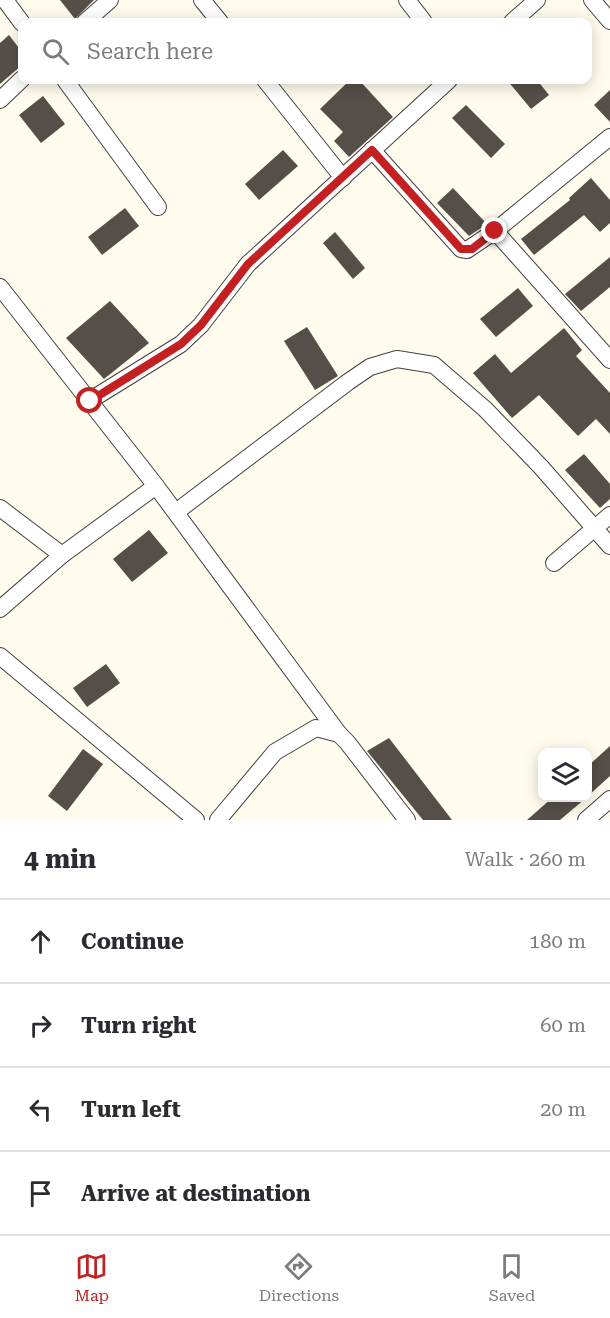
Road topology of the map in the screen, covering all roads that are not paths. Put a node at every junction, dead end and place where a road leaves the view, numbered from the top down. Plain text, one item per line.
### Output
1 (5, 0) edge
2 (110, 0) edge
3 (202, 0) edge
4 (407, 0) edge
5 (537, 0) edge
6 (592, 0) edge
7 (18, 18) edge
8 (90, 18) edge
9 (217, 18) edge
10 (421, 18) edge
11 (517, 18) edge
12 (610, 21) edge
13 (18, 83) edge
14 (67, 84) edge
15 (268, 84) edge
16 (445, 84) edge
17 (0, 100) edge
18 (609, 140) edge
19 (372, 150) junction
20 (343, 178) junction
21 (158, 207) dead end
22 (495, 231) junction
23 (0, 287) edge
24 (610, 360) edge
25 (90, 401) junction
26 (156, 486) junction
27 (0, 508) edge
28 (176, 512) junction
29 (610, 515) edge
30 (596, 528) junction
31 (610, 546) edge
32 (62, 555) junction
33 (554, 563) dead end
34 (0, 609) edge
35 (0, 656) edge
36 (339, 734) junction
37 (610, 799) edge
38 (196, 820) edge
39 (218, 820) edge
40 (406, 820) edge
41 (586, 820) edge

1 - 7 street
2 - 8 street
3 - 9 street
4 - 10 street
5 - 11 street
6 - 12 street
13 - 17 street
14 - 21 street
15 - 20 street
16 - 19 street
18 - 22 street
19 - 20 street
19 - 22 street
20 - 25 street
22 - 24 street
23 - 25 street
25 - 26 street
26 - 28 street
26 - 32 street
27 - 32 street
28 - 30 street
28 - 36 street
29 - 30 street
30 - 31 street
30 - 33 street
32 - 34 street
35 - 38 street
36 - 39 street
36 - 40 street
37 - 41 street

